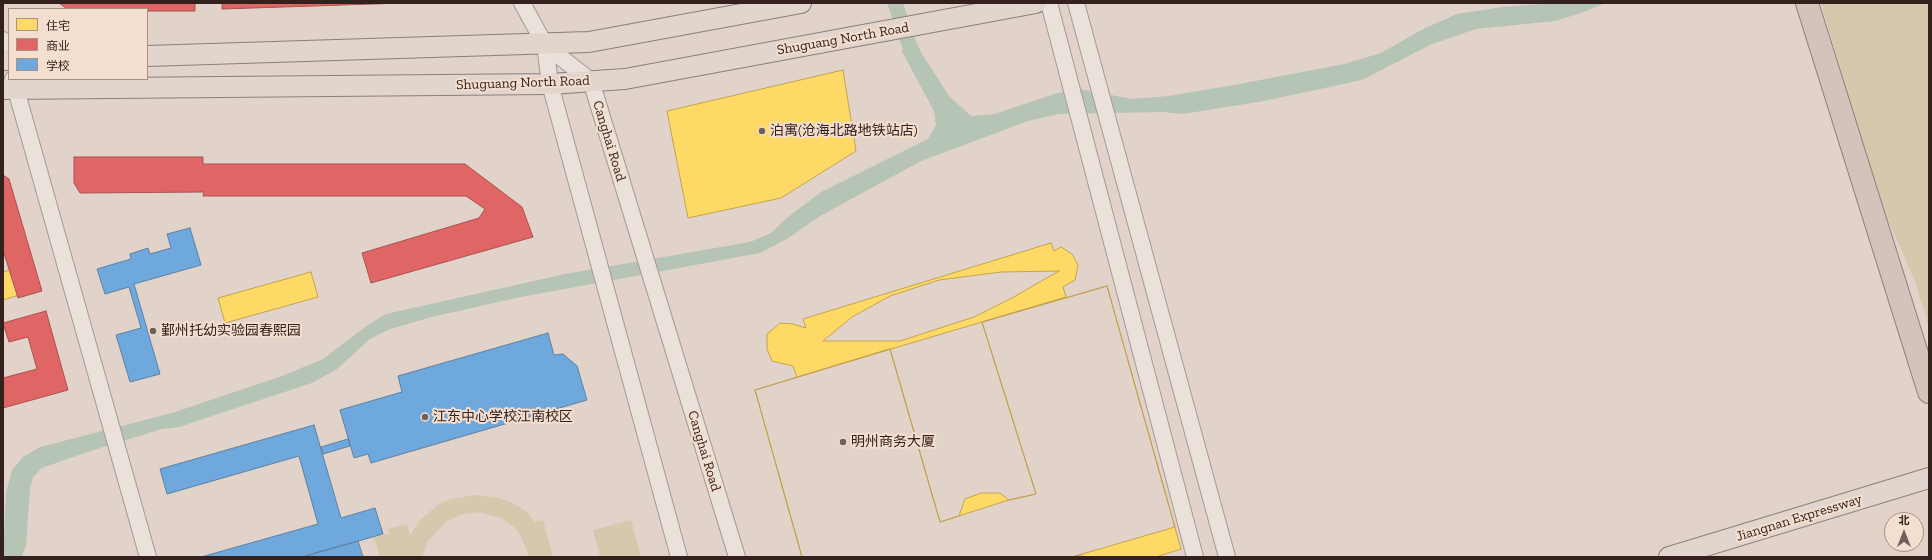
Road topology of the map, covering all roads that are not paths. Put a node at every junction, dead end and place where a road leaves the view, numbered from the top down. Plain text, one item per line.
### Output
1 (522, 3) edge
2 (801, 3) edge
3 (1036, 3) edge
4 (1049, 3) edge
5 (1076, 3) edge
6 (1807, 3) edge
7 (3, 40) edge
8 (545, 45) junction
9 (148, 56) edge
10 (8, 57) edge
11 (591, 81) junction
12 (550, 84) junction
13 (11, 85) edge
14 (1929, 392) edge
15 (1929, 478) edge
16 (148, 557) edge
17 (679, 557) edge
18 (737, 557) edge
19 (1195, 557) edge
20 (1227, 557) edge
21 (1669, 557) edge

1 - 8 street
2 - 8 main road
3 - 11 main road, Shuguang North Road
4 - 19 street
5 - 20 street
6 - 14 highway
7 - 10 street
8 - 9 main road
8 - 11 street, Canghai Road
8 - 12 street
11 - 12 main road, Shuguang North Road
11 - 18 street, Canghai Road
12 - 13 main road, Shuguang North Road
12 - 17 street
13 - 16 street
15 - 21 main road, Jiangnan Expressway

